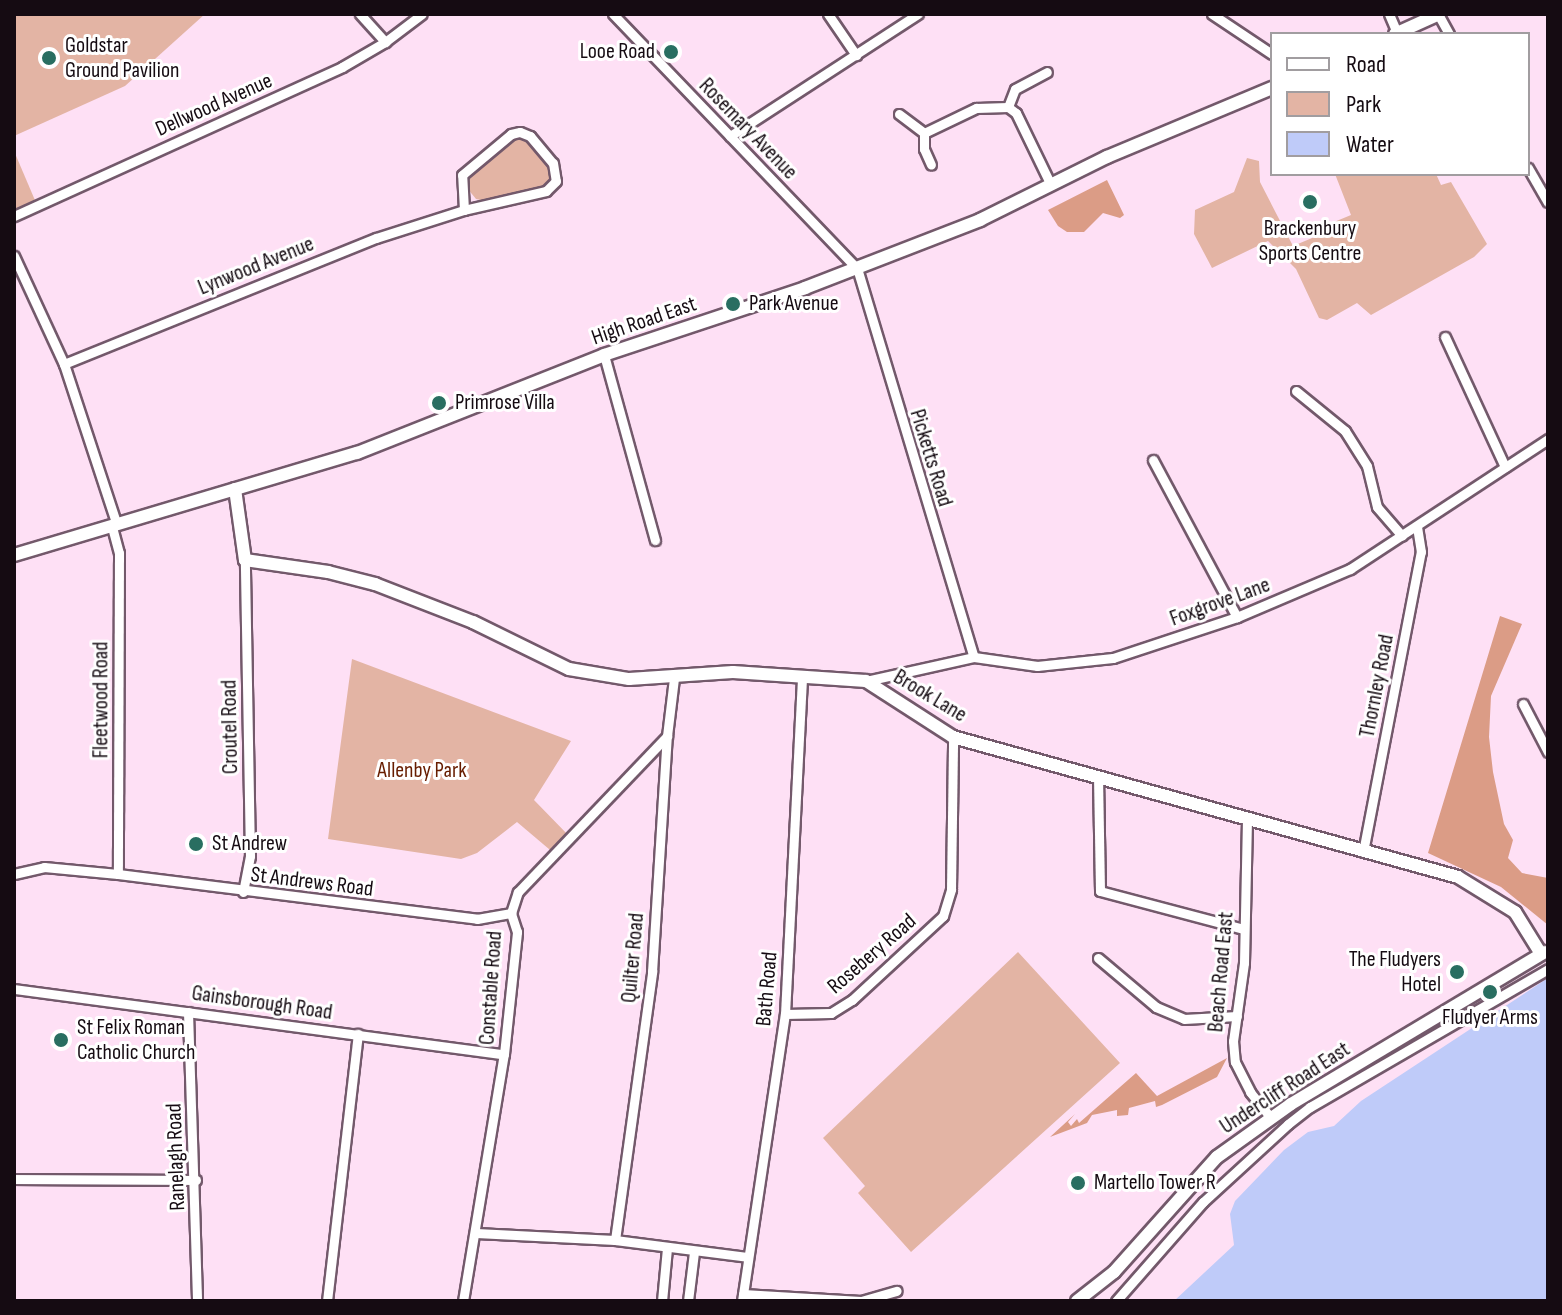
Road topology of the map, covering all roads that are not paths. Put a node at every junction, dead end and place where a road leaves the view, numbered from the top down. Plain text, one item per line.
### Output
1 (360, 14) edge
2 (422, 14) edge
3 (613, 14) edge
4 (828, 14) edge
5 (918, 14) edge
6 (1212, 14) edge
7 (1438, 14) edge
8 (1400, 32) edge
9 (1448, 32) edge
10 (385, 42) junction
11 (1270, 53) edge
12 (856, 55) junction
13 (1047, 72) dead end
14 (1270, 89) edge
15 (1008, 107) junction
16 (899, 114) dead end
17 (924, 133) junction
18 (730, 136) junction
19 (931, 165) dead end
20 (1530, 171) edge
21 (1051, 185) junction
22 (1548, 202) edge
23 (464, 210) junction
24 (14, 216) edge
25 (14, 256) edge
26 (857, 268) junction
27 (1445, 337) dead end
28 (604, 355) junction
29 (64, 364) junction
30 (1296, 391) dead end
31 (1548, 439) edge
32 (1153, 460) dead end
33 (1505, 467) junction
34 (235, 489) junction
35 (115, 526) junction
36 (1417, 526) junction
37 (1402, 536) junction
38 (655, 540) dead end
39 (14, 555) edge
40 (245, 560) junction
41 (1237, 617) junction
42 (974, 657) junction
43 (674, 678) junction
44 (802, 678) junction
45 (866, 681) junction
46 (1523, 704) dead end
47 (667, 736) junction
48 (953, 737) junction
49 (1548, 752) edge
50 (1098, 776) junction
51 (1247, 819) junction
52 (1363, 852) junction
53 (14, 874) edge
54 (118, 874) junction
55 (243, 892) junction
56 (511, 913) junction
57 (1244, 929) junction
58 (1545, 952) edge
59 (1098, 958) dead end
60 (1548, 969) edge
61 (14, 989) edge
62 (188, 1012) junction
63 (785, 1014) junction
64 (1237, 1016) junction
65 (358, 1034) junction
66 (504, 1054) junction
67 (1270, 1117) junction
68 (14, 1179) edge
69 (196, 1180) junction
70 (476, 1233) junction
71 (615, 1240) junction
72 (667, 1248) junction
73 (694, 1252) junction
74 (747, 1257) junction
75 (897, 1291) dead end
76 (742, 1298) edge
77 (197, 1301) edge
78 (327, 1301) edge
79 (463, 1301) edge
80 (662, 1301) edge
81 (688, 1301) edge
82 (1077, 1301) edge
83 (1116, 1301) edge

1 - 10 street
2 - 10 street, Dellwood Avenue
3 - 18 street, Rosemary Avenue
4 - 12 street
5 - 12 street
6 - 11 street
7 - 8 street
7 - 9 street
10 - 24 street, Dellwood Avenue
12 - 18 street
13 - 15 street
14 - 21 street, High Road East
15 - 17 street
15 - 21 street
16 - 17 street
17 - 19 street
18 - 26 street, Rosemary Avenue
20 - 22 street
21 - 26 street, High Road East
23 - 23 street, Lynwood Avenue
23 - 29 street, Lynwood Avenue
25 - 29 street, Fleetwood Road
26 - 28 street, High Road East
26 - 42 street, Picketts Road
27 - 33 street
28 - 34 street, High Road East
28 - 38 street
29 - 35 street, Fleetwood Road
30 - 37 street
31 - 33 street, Foxgrove Lane
32 - 41 street
33 - 36 street, Foxgrove Lane
34 - 35 street, High Road East
34 - 40 street
35 - 39 street, High Road East
35 - 54 street, Fleetwood Road
36 - 37 street, Foxgrove Lane
36 - 52 street, Thornley Road
37 - 41 street, Foxgrove Lane
40 - 43 street, Brook Lane
40 - 55 street, Croutel Road
41 - 42 street, Foxgrove Lane
42 - 45 street, Foxgrove Lane
43 - 44 street, Brook Lane
43 - 47 street, Quilter Road
44 - 45 street, Brook Lane
44 - 63 street, Bath Road
45 - 48 street, Brook Lane
46 - 49 street
47 - 56 street, Constable Road
47 - 71 street, Quilter Road
48 - 50 street, Brook Lane
48 - 63 street, Rosebery Road
50 - 51 street, Brook Lane
50 - 57 street
51 - 52 street, Brook Lane
51 - 57 street, Beach Road East
52 - 58 street, Brook Lane
53 - 54 street, St Andrews Road
54 - 55 street, St Andrews Road
55 - 56 street, St Andrews Road
56 - 66 street, Constable Road
57 - 64 street, Beach Road East
58 - 67 street, Undercliff Road East
59 - 64 street
60 - 83 street
61 - 62 street, Gainsborough Road
62 - 65 street, Gainsborough Road
62 - 69 street, Ranelagh Road
63 - 74 street, Bath Road
64 - 67 street, Beach Road East
65 - 66 street, Gainsborough Road
65 - 78 street
66 - 70 street, Constable Road
67 - 82 street, Undercliff Road East
68 - 69 street
69 - 77 street, Ranelagh Road
70 - 71 street
70 - 79 street, Constable Road
71 - 72 street
72 - 73 street
72 - 80 street
73 - 74 street
73 - 81 street
74 - 76 street, Bath Road
75 - 76 street

